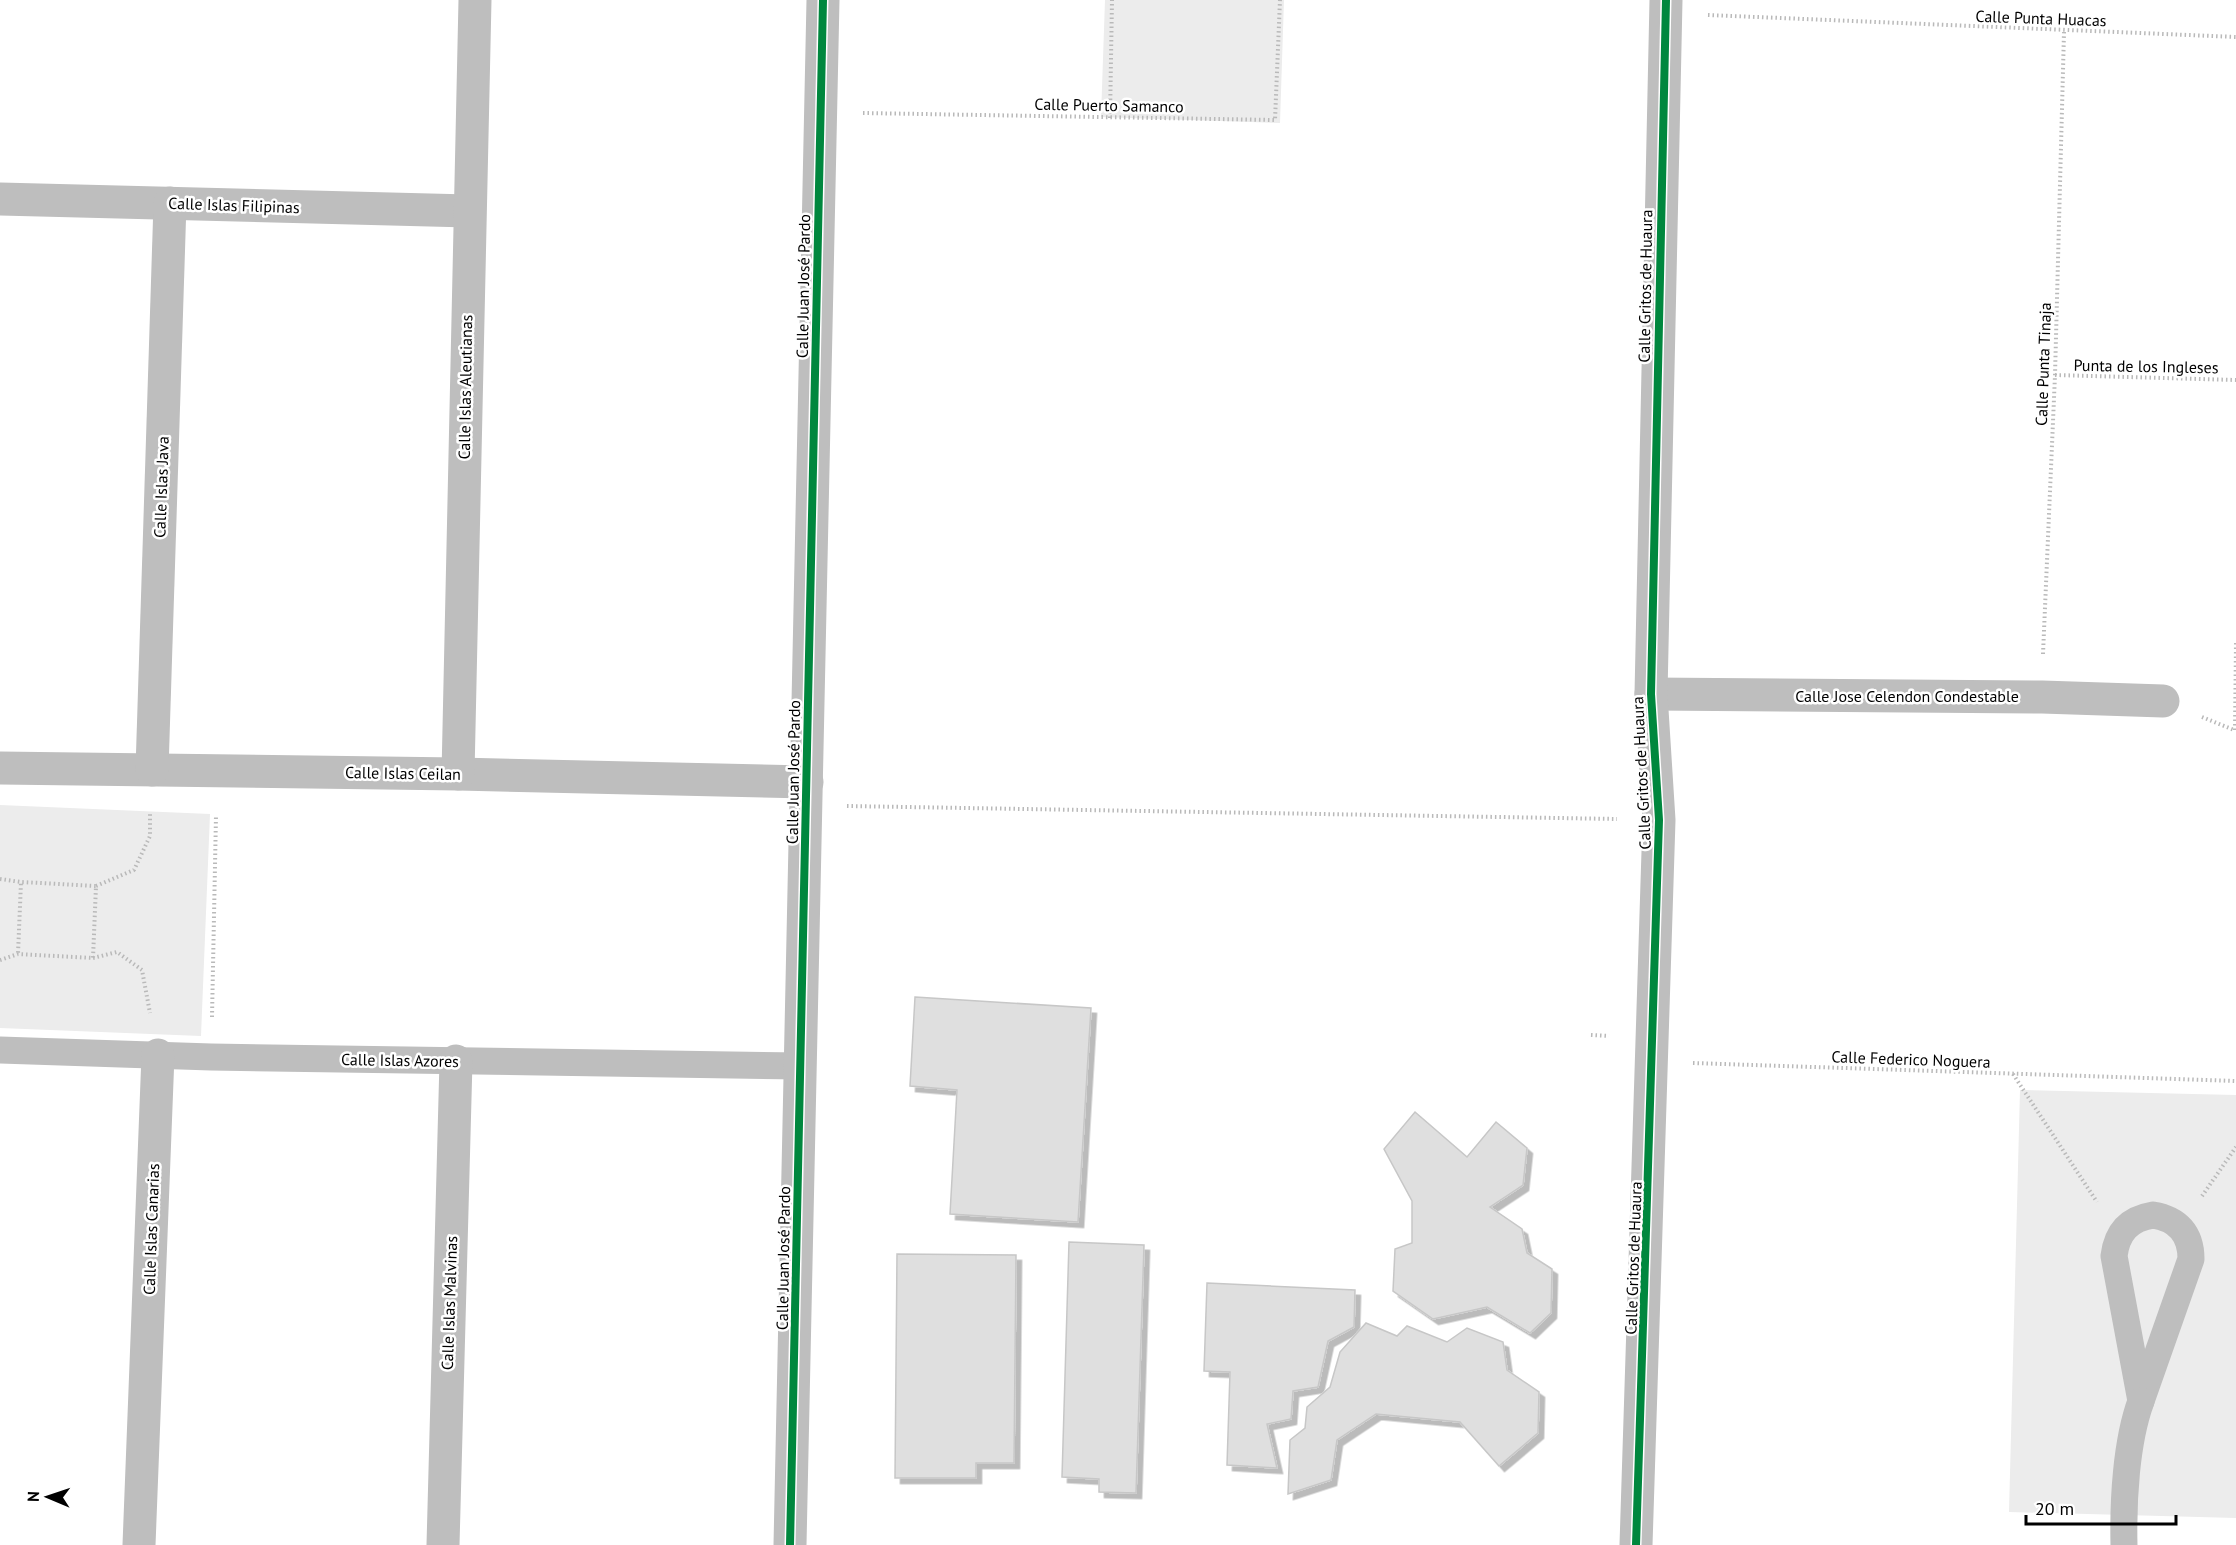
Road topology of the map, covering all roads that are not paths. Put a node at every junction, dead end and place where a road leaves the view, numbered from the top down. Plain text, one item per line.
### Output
1 (476, 0) edge
2 (823, 0) edge
3 (1665, 6) edge
4 (0, 199) edge
5 (170, 203) junction
6 (469, 211) junction
7 (1651, 694) junction
8 (2163, 701) dead end
9 (0, 768) edge
10 (152, 770) junction
11 (458, 774) junction
12 (806, 794) junction
13 (0, 1050) edge
14 (158, 1055) junction
15 (456, 1061) junction
16 (801, 1066) junction
17 (2141, 1401) junction
18 (139, 1545) edge
19 (443, 1545) edge
20 (790, 1545) edge
21 (1636, 1545) edge
22 (2124, 1545) edge

1 - 6 street, Calle Islas Aleutianas
2 - 12 street, Calle Juan José Pardo
3 - 7 street, Calle Gritos de Huaura
4 - 5 street, Calle Islas Filipinas
5 - 6 street, Calle Islas Filipinas
5 - 10 street, Calle Islas Java
6 - 11 street, Calle Islas Aleutianas
7 - 8 street, Calle Jose Celendon Condestable
7 - 21 street, Calle Gritos de Huaura
9 - 10 street, Calle Islas Ceilan
10 - 11 street, Calle Islas Ceilan
11 - 12 street, Calle Islas Ceilan
12 - 16 street, Calle Juan José Pardo
13 - 14 lane, Calle Islas Azores
14 - 15 lane, Calle Islas Azores
14 - 18 street, Calle Islas Canarias
15 - 16 lane, Calle Islas Azores
15 - 19 street, Calle Islas Malvinas
16 - 20 street, Calle Juan José Pardo
17 - 17 lane
17 - 22 lane

